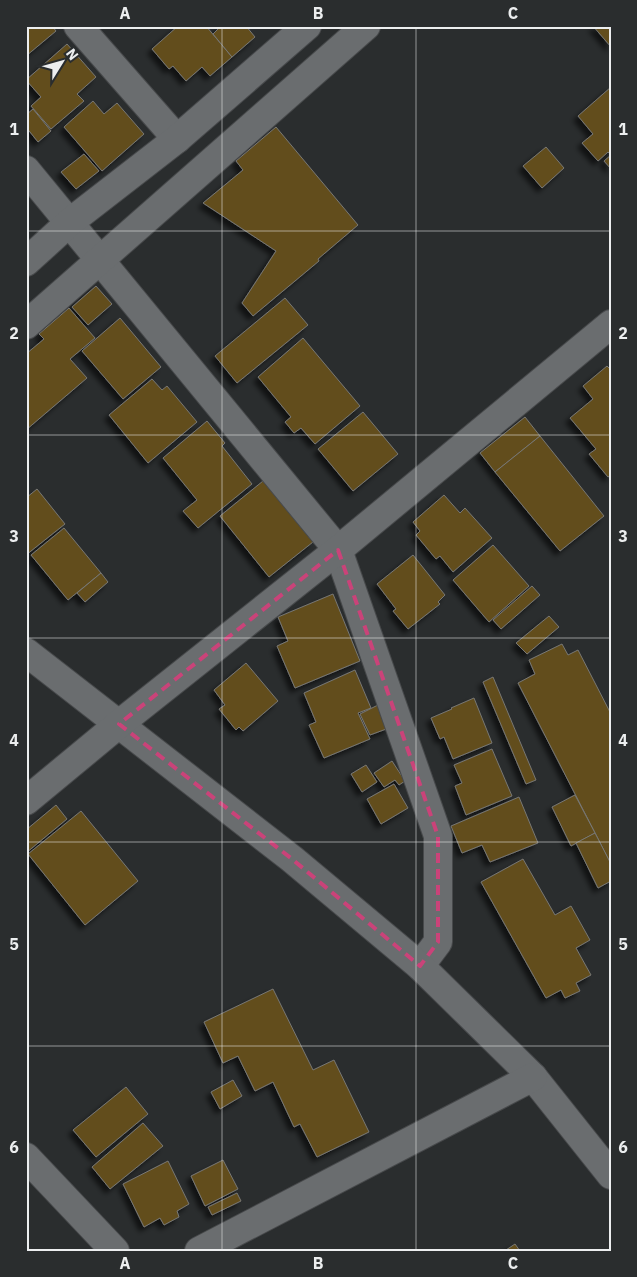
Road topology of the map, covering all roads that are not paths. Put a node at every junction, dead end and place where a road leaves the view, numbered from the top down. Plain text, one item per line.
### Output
1 (78, 26) edge
2 (307, 26) edge
3 (366, 26) edge
4 (177, 139) junction
5 (26, 170) edge
6 (70, 222) junction
7 (100, 259) junction
8 (26, 262) edge
9 (611, 324) edge
10 (26, 325) edge
11 (338, 550) junction
12 (26, 652) edge
13 (119, 724) junction
14 (26, 801) edge
15 (420, 966) junction
16 (533, 1077) junction
17 (26, 1157) edge
18 (611, 1175) edge
19 (116, 1251) edge
20 (199, 1251) edge

1 - 4 street
2 - 4 street
3 - 7 street
4 - 6 street
5 - 6 street
6 - 7 street
6 - 8 street
7 - 10 street
7 - 11 street
9 - 11 street
11 - 13 street
11 - 15 street
12 - 13 street
13 - 14 street
13 - 15 street
15 - 16 street
16 - 18 street
16 - 20 street
17 - 19 street

